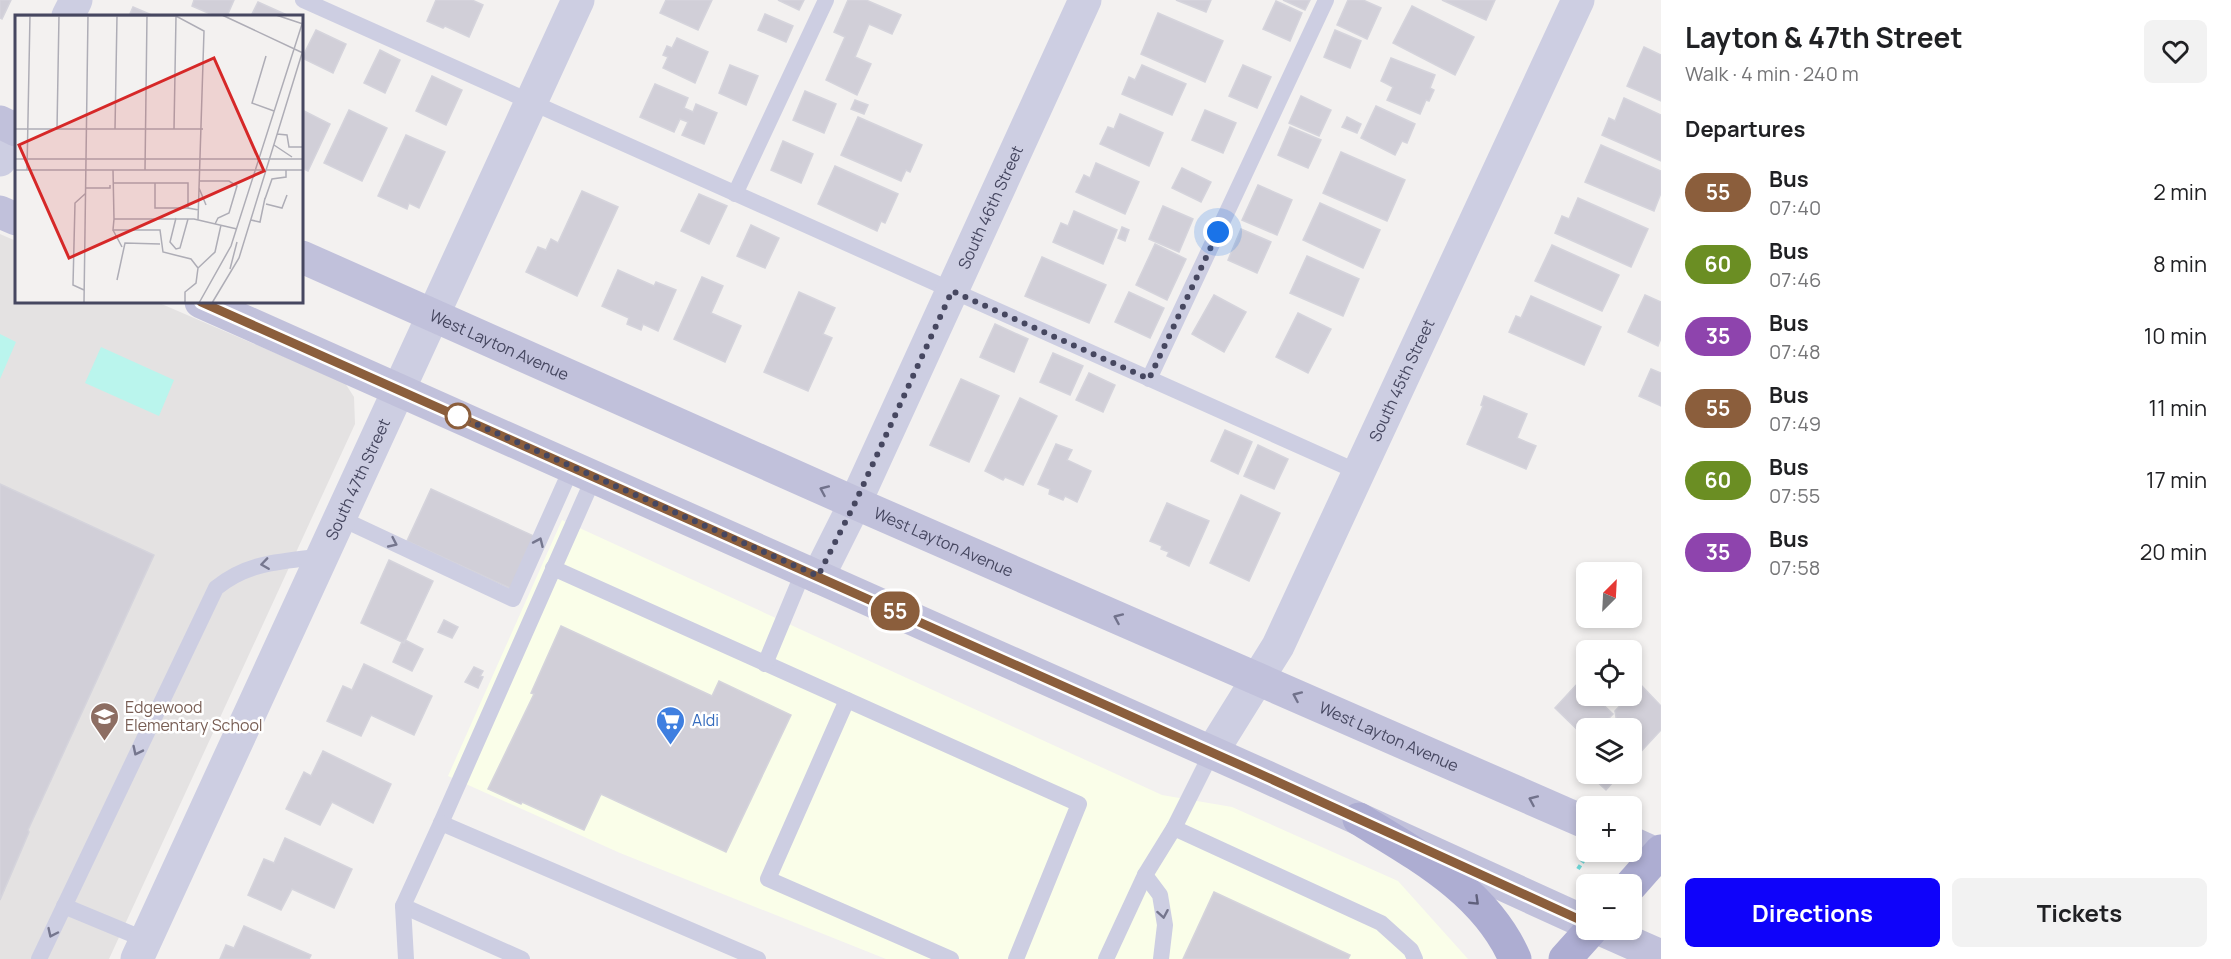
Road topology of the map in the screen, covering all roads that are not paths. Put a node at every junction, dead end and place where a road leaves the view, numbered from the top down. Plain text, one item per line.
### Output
1 (76, 0) edge
2 (303, 0) edge
3 (578, 0) edge
4 (826, 0) edge
5 (1085, 0) edge
6 (1326, 0) edge
7 (1578, 0) edge
8 (324, 4) edge
9 (68, 15) edge
10 (531, 102) junction
11 (12, 127) edge
12 (0, 160) edge
13 (735, 194) junction
14 (0, 212) edge
15 (15, 219) edge
16 (303, 257) edge
17 (952, 291) junction
18 (203, 303) edge
19 (433, 315) junction
20 (1149, 379) junction
21 (399, 390) junction
22 (583, 472) junction
23 (1358, 472) junction
24 (855, 503) junction
25 (340, 518) junction
26 (323, 556) junction
27 (553, 568) junction
28 (811, 573) junction
29 (765, 664) junction
30 (1259, 680) junction
31 (847, 700) junction
32 (1212, 752) junction
33 (1359, 819) junction
34 (1576, 819) edge
35 (441, 823) junction
36 (1174, 828) junction
37 (1653, 851) edge
38 (1638, 874) edge
39 (1145, 875) junction
40 (64, 906) junction
41 (403, 906) junction
42 (1576, 918) edge
43 (1582, 940) edge
44 (1625, 940) edge
45 (141, 949) edge
46 (1661, 956) edge
47 (39, 959) edge
48 (406, 959) edge
49 (522, 959) edge
50 (758, 959) edge
51 (951, 959) edge
52 (1016, 959) edge
53 (1106, 959) edge
54 (1161, 959) edge
55 (1415, 959) edge
56 (1515, 959) edge
57 (1565, 959) edge

1 - 9 street
2 - 8 lane
3 - 10 street, South 47th Street
4 - 13 lane
5 - 17 street, South 46th Street
6 - 20 lane
7 - 23 street, South 45th Street
8 - 10 lane
10 - 13 lane
10 - 19 street, South 47th Street
11 - 12 street
13 - 17 lane
14 - 15 main road
16 - 19 main road, West Layton Avenue
17 - 20 lane
17 - 24 street, South 46th Street
18 - 21 main road
19 - 21 street, South 47th Street
24 -> 19 main road, West Layton Avenue
20 - 23 lane
21 - 22 main road
21 - 25 street, South 47th Street
25 -> 22 lane
22 - 27 lane
22 - 28 main road
23 - 30 street, South 45th Street
24 - 28 street, South 46th Street
30 -> 24 main road, West Layton Avenue
25 - 26 street, South 47th Street
26 -> 40 lane
26 - 45 street, South 47th Street
27 - 29 lane
27 - 35 lane
28 - 29 lane
28 - 32 main road
29 - 31 lane
30 - 32 street, South 45th Street
34 -> 30 main road, West Layton Avenue
31 - 51 lane
31 - 52 lane
32 - 33 main road
32 - 36 lane
33 - 42 main road
33 -> 56 main road
35 - 41 lane
35 - 50 lane
36 - 39 lane
36 - 55 lane
37 - 38 main road
39 - 53 lane
39 -> 54 lane
40 - 45 lane
40 -> 47 lane
41 - 48 lane
41 - 49 lane
43 - 57 main road
44 - 46 main road

